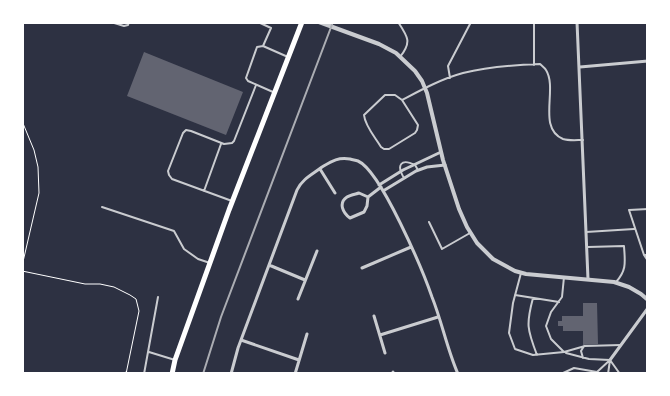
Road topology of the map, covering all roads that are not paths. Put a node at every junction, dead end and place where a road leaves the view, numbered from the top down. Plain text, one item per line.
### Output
1 (111, 22) edge
2 (129, 22) edge
3 (258, 22) edge
4 (302, 22) edge
5 (319, 22) edge
6 (398, 22) edge
7 (471, 22) edge
8 (534, 22) edge
9 (578, 22) edge
10 (263, 46) junction
11 (288, 57) junction
12 (400, 57) junction
13 (648, 61) edge
14 (534, 65) junction
15 (580, 67) junction
16 (450, 78) junction
17 (256, 85) junction
18 (425, 88) junction
19 (274, 93) junction
20 (402, 100) junction
21 (583, 140) junction
22 (221, 143) junction
23 (441, 152) junction
24 (415, 165) junction
25 (445, 165) junction
26 (320, 169) junction
27 (418, 170) junction
28 (400, 172) junction
29 (404, 178) junction
30 (381, 187) junction
31 (204, 191) junction
32 (335, 193) dead end
33 (368, 197) junction
34 (232, 201) junction
35 (102, 207) dead end
36 (648, 209) edge
37 (429, 222) dead end
38 (635, 229) junction
39 (586, 232) junction
40 (470, 233) junction
41 (411, 247) junction
42 (587, 247) junction
43 (317, 251) dead end
44 (644, 255) junction
45 (648, 255) edge
46 (648, 261) edge
47 (210, 263) junction
48 (269, 265) junction
49 (362, 268) dead end
50 (521, 273) junction
51 (564, 277) junction
52 (588, 279) junction
53 (305, 280) junction
54 (616, 282) junction
55 (515, 295) junction
56 (158, 297) dead end
57 (533, 298) junction
58 (298, 300) dead end
59 (648, 300) edge
60 (559, 302) junction
61 (648, 308) edge
62 (374, 316) dead end
63 (438, 317) junction
64 (307, 334) dead end
65 (380, 335) junction
66 (241, 340) junction
67 (621, 345) junction
68 (585, 346) junction
69 (149, 352) junction
70 (564, 352) junction
71 (385, 353) dead end
72 (536, 355) junction
73 (583, 358) junction
74 (175, 360) junction
75 (299, 360) junction
76 (610, 360) junction
77 (596, 373) edge
78 (144, 374) edge
79 (172, 374) edge
80 (232, 374) edge
81 (295, 374) edge
82 (458, 374) edge
83 (561, 374) edge
84 (608, 374) edge
85 (620, 374) edge

1 - 2 lane
3 - 10 lane
4 - 11 main road
5 - 12 street
6 - 12 lane
7 - 16 lane
8 - 14 lane
9 - 15 street
10 - 11 lane
10 - 17 lane
11 - 19 main road
12 - 18 street
13 - 15 street
14 - 16 lane
14 - 21 lane
15 - 21 street
16 - 18 lane
17 - 19 lane
17 - 22 lane
18 - 20 lane
18 - 23 street
19 - 34 main road
20 - 20 lane
21 - 39 street
22 - 31 lane
22 - 31 lane
23 - 24 street
23 - 25 street
24 - 27 lane
24 - 28 street
24 - 28 lane
25 - 27 street
25 - 40 street
26 - 30 street
26 - 32 street
26 - 48 street
27 - 29 street
28 - 29 lane
28 - 30 street
29 - 30 street
30 - 33 street
30 - 41 street
31 - 34 lane
33 - 33 street
34 - 47 main road
35 - 47 lane
36 - 38 lane
37 - 40 lane
38 - 39 lane
38 - 44 lane
39 - 42 street
40 - 50 street
41 - 49 street
41 - 63 street
42 - 52 street
42 - 54 lane
43 - 53 street
44 - 45 lane
44 - 46 lane
47 - 74 main road
48 - 53 street
48 - 66 street
50 - 51 street
50 - 55 lane
51 - 52 street
51 - 60 lane
52 - 54 street
53 - 58 street
54 - 59 street
55 - 57 lane
55 - 72 lane
56 - 69 lane
57 - 60 lane
57 - 72 lane
60 - 70 lane
61 - 67 street
62 - 65 street
63 - 65 street
63 - 82 street
64 - 75 street
65 - 71 street
66 - 75 street
66 - 80 street
67 - 68 lane
67 - 76 street
68 - 70 lane
68 - 73 lane
69 - 74 lane
69 - 78 lane
70 - 72 lane
70 - 73 lane
73 - 76 lane
74 - 79 main road
75 - 81 street
76 - 77 lane
76 - 84 lane
76 - 85 lane
77 - 83 lane

